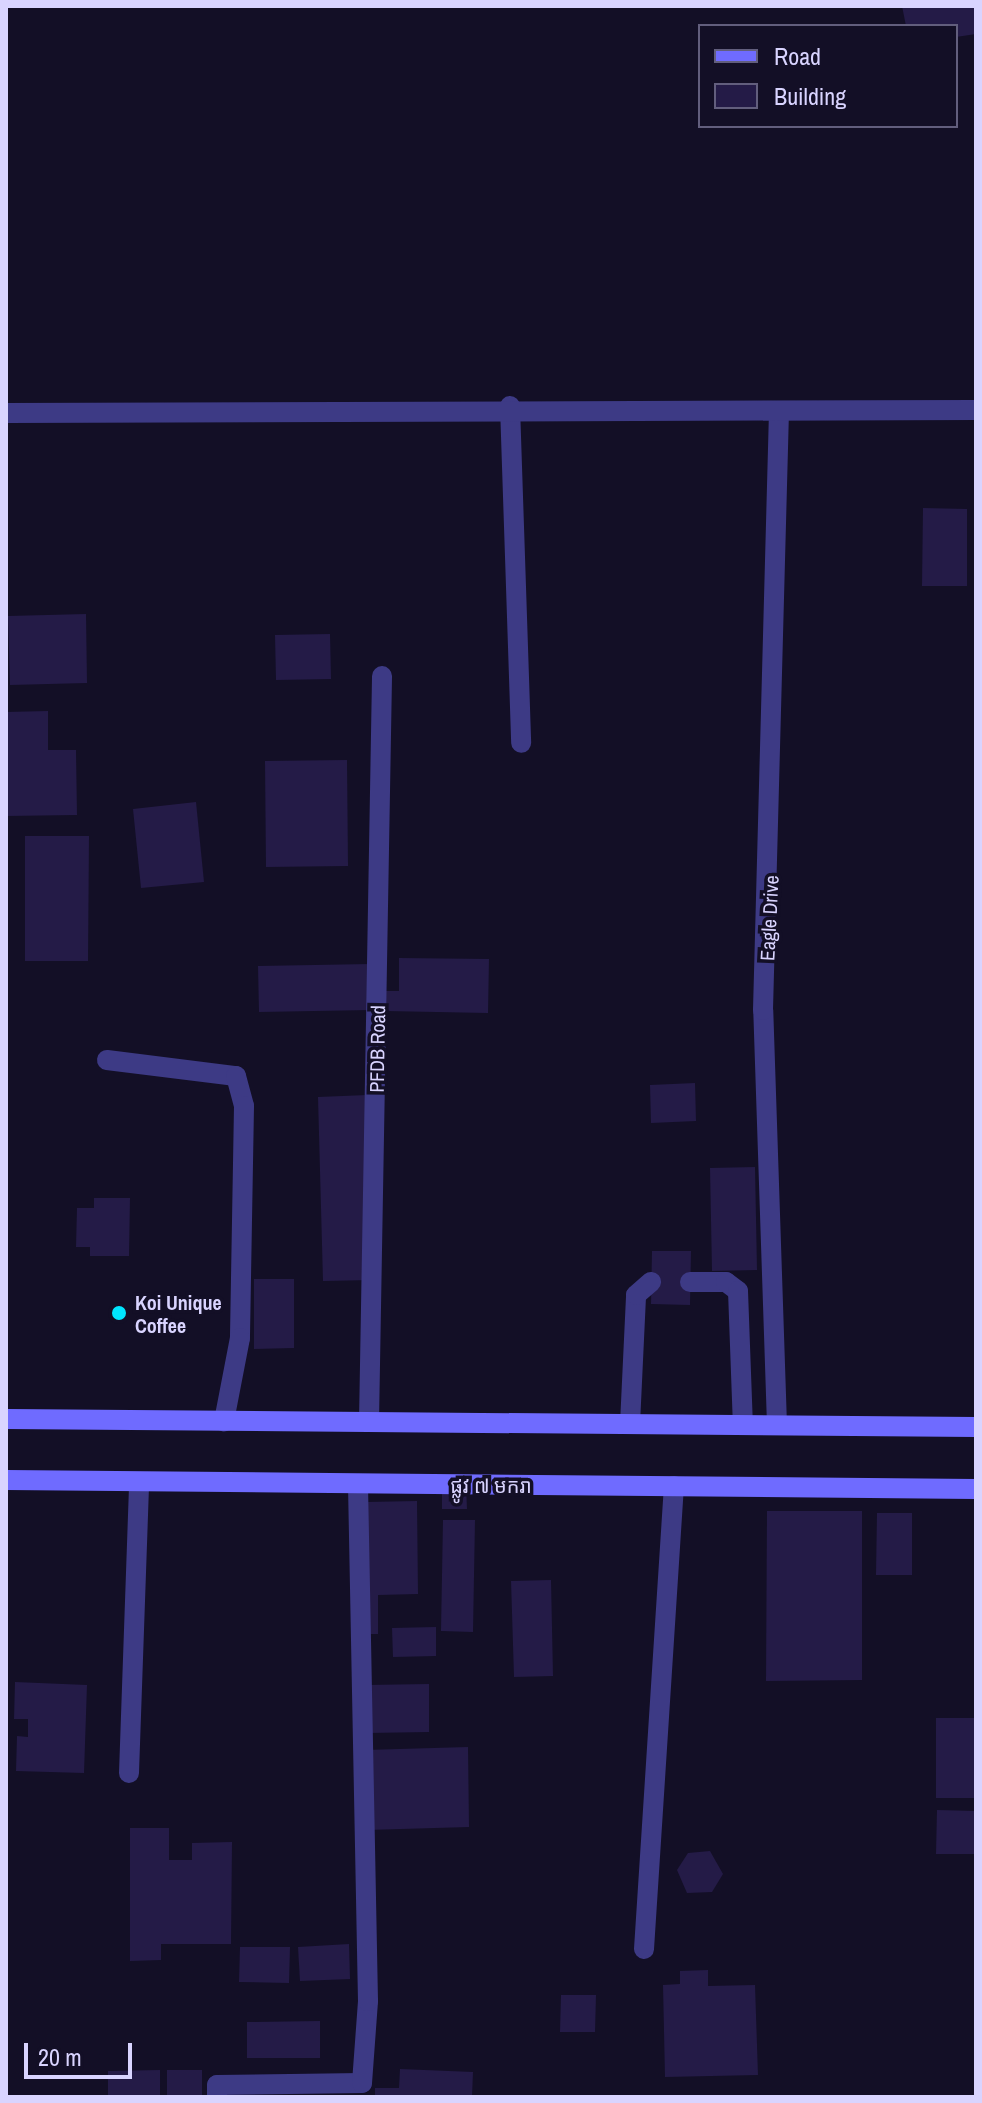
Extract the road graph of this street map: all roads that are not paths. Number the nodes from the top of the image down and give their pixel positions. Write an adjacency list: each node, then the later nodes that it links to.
1 (510, 406): 3 (street); 4 (street); 6 (street)
2 (976, 410): 3 (street)
3 (779, 411): 15 (street, Eagle Drive)
4 (6, 413)
5 (382, 676): 12 (street, PFDB Road)
6 (521, 743)
7 (107, 1060): 11 (street)
8 (651, 1282): 13 (street)
9 (690, 1282): 14 (street)
10 (6, 1419): 11 (main road)
11 (224, 1421): 12 (main road)
12 (369, 1422): 13 (main road)
13 (630, 1424): 14 (main road)
14 (743, 1425): 15 (main road)
15 (777, 1425): 16 (main road)
16 (976, 1427)
17 (6, 1480): 18 (main road, ផ្លូវ ៧ មករា)
18 (139, 1482): 19 (main road, ផ្លូវ ៧ មករា); 22 (street)
19 (358, 1484): 20 (main road, ផ្លូវ ៧ មករា); 24 (street)
20 (674, 1486): 21 (main road, ផ្លូវ ៧ មករា); 23 (street)
21 (976, 1489)
22 (129, 1773)
23 (644, 1949)
24 (217, 2097)

